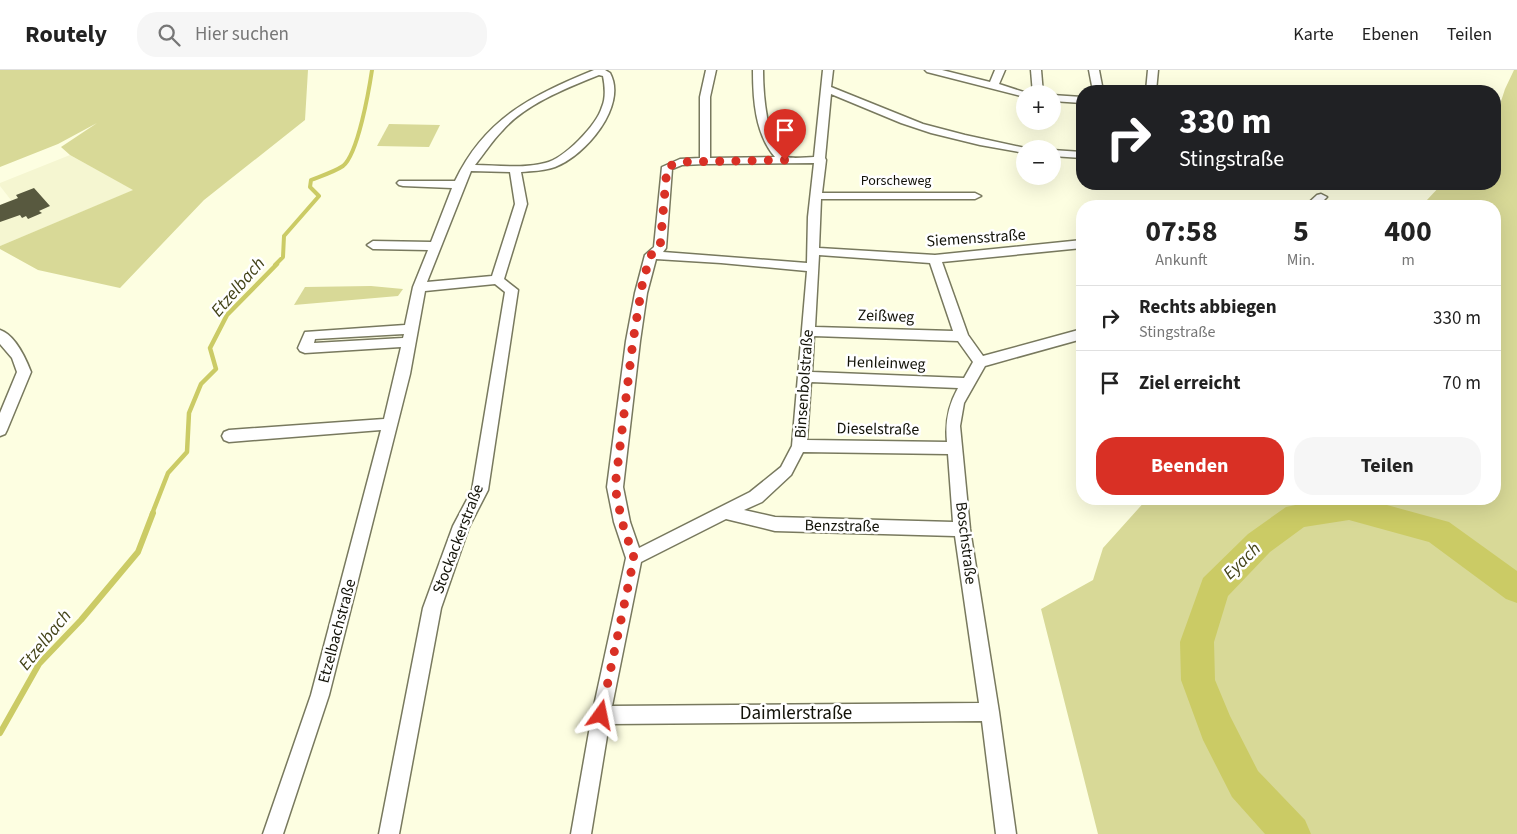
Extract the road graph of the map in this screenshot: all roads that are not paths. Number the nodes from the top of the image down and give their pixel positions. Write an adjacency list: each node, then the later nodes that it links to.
1 (711, 70): 24 (street)
2 (758, 70): 22 (street)
3 (828, 70): 15 (street, Binsenbolstraße)
4 (930, 70): 10 (street)
5 (1000, 70): 14 (street)
6 (1036, 70): 11 (street)
7 (1094, 70): 12 (street)
8 (1153, 70): 13 (street)
9 (601, 71): 25 (street, Etzelbachstraße); 26 (street, Etzelbachstraße)
10 (951, 73): 14 (street)
11 (1037, 85)
12 (1097, 85)
13 (1152, 85)
14 (993, 87): 16 (street)
15 (827, 89): 19 (street); 23 (street, Binsenbolstraße)
16 (1016, 92)
17 (1061, 99): 18 (street)
18 (1076, 100)
19 (1016, 148)
20 (1061, 153): 21 (street)
21 (1076, 154)
22 (785, 160): 23 (street); 24 (street)
23 (821, 160): 29 (street, Binsenbolstraße)
24 (705, 161): 37 (street)
25 (467, 168): 26 (street); 28 (street, Etzelbachstraße)
26 (515, 169): 40 (street)
27 (403, 183): 28 (street)
28 (459, 185): 35 (street, Etzelbachstraße)
29 (817, 196): 30 (street, Porscheweg); 36 (street, Binsenbolstraße)
30 (975, 196)
31 (1321, 197): 32 (street)
32 (1318, 200)
33 (373, 245): 35 (street)
34 (1076, 245): 38 (street, Siemensstraße)
35 (436, 246): 41 (street, Etzelbachstraße)
36 (812, 251): 38 (street, Siemensstraße); 39 (street, Binsenbolstraße)
37 (651, 255): 39 (street); 58 (street)
38 (935, 259): 45 (street)
39 (813, 268): 42 (street, Binsenbolstraße)
40 (497, 280): 41 (street); 62 (street, Stockackerstraße)
41 (419, 287): 44 (street, Etzelbachstraße)
42 (808, 331): 45 (street, Zeißweg); 48 (street, Binsenbolstraße)
43 (0, 335): 50 (street)
44 (410, 335): 44 (street); 51 (street, Etzelbachstraße)
45 (962, 336): 47 (street)
46 (1076, 336): 47 (street)
47 (980, 362): 49 (street, Boschstraße)
48 (804, 377): 49 (street, Henleinweg); 54 (street, Binsenbolstraße)
49 (967, 383): 55 (street, Boschstraße)
50 (3, 413): 52 (street)
51 (390, 424): 53 (street); 61 (street, Etzelbachstraße)
52 (0, 430)
53 (229, 436)
54 (799, 446): 55 (street, Dieselstraße); 56 (street, Binsenbolstraße)
55 (955, 448): 57 (street, Boschstraße)
56 (723, 512): 57 (street, Benzstraße); 58 (street, Binsenbolstraße)
57 (962, 529): 59 (street, Boschstraße)
58 (634, 558): 60 (street)
59 (990, 712): 60 (street, Daimlerstraße); 64 (street, Boschstraße)
60 (601, 715): 63 (street)
61 (273, 834)
62 (389, 834)
63 (581, 834)
64 (1006, 834)

